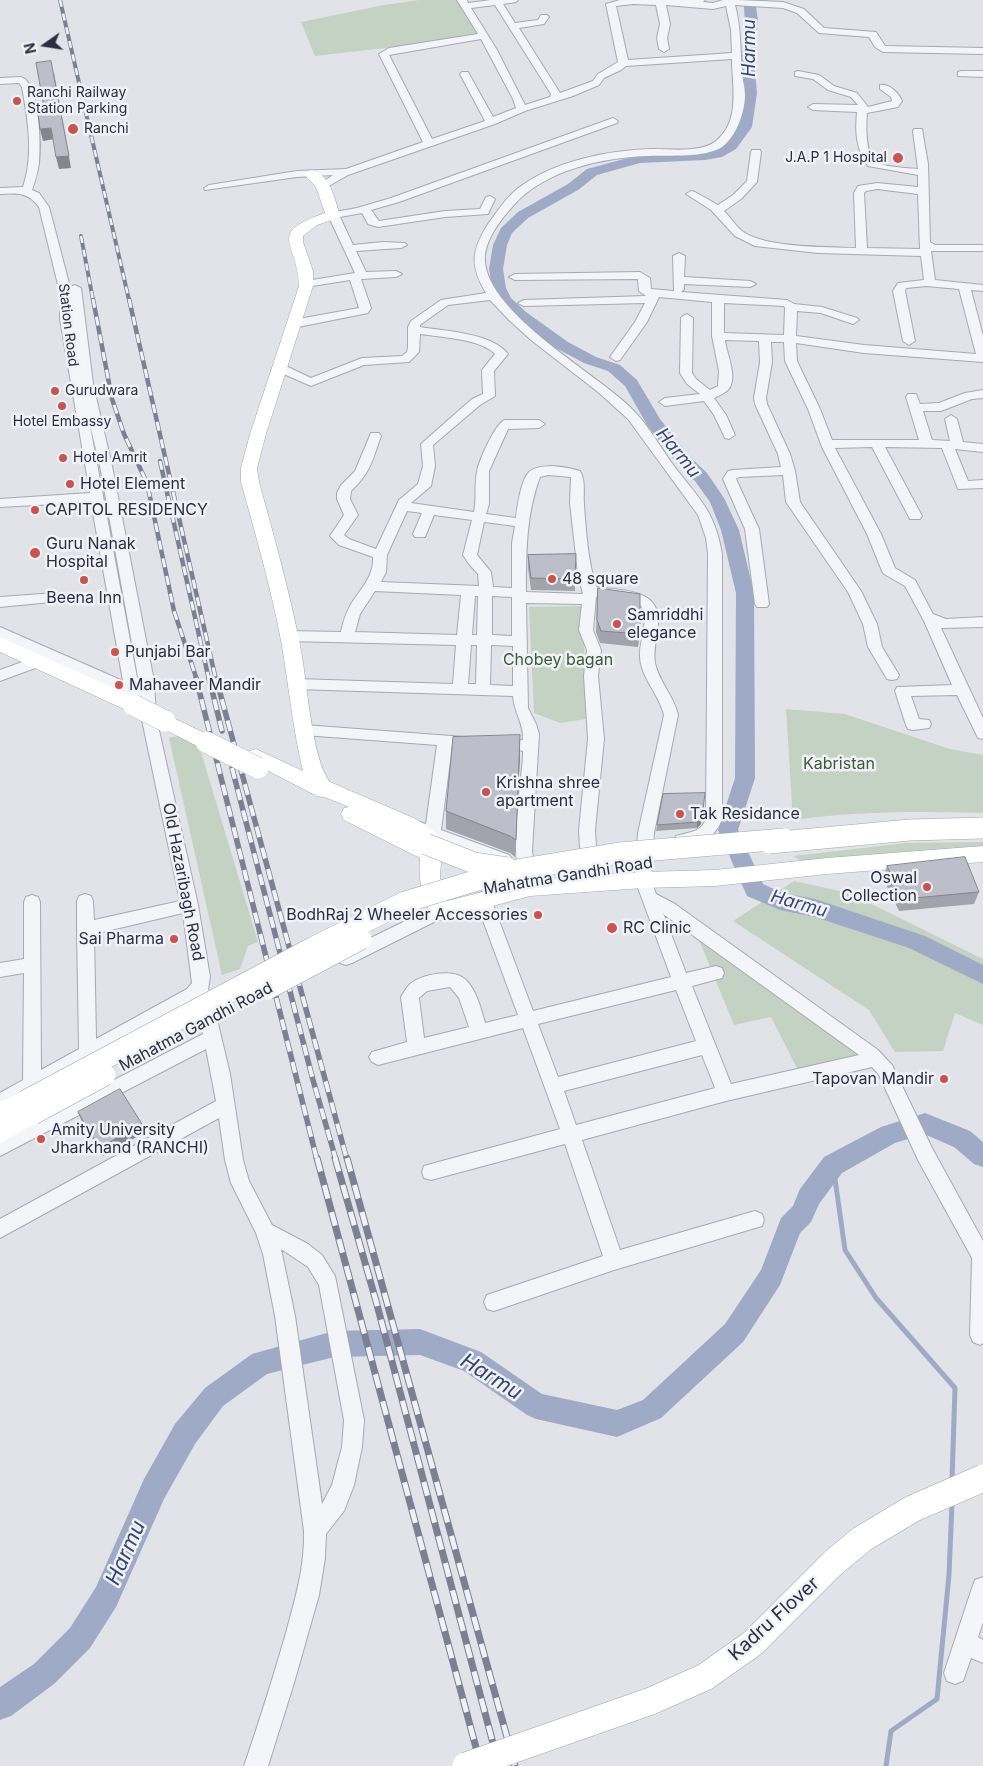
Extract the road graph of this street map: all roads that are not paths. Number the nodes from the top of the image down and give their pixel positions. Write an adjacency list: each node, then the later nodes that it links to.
1 (513, 0): 2 (street)
2 (497, 1): 7 (street); 9 (street)
3 (660, 1): 4 (street); 5 (street); 11 (street)
4 (613, 2): 14 (street)
5 (698, 2): 6 (street)
6 (731, 2): 12 (street); 13 (street)
7 (464, 3): 10 (street)
8 (544, 17): 9 (street)
9 (513, 26): 21 (street)
10 (484, 36): 23 (street); 28 (street)
11 (664, 49)
12 (983, 51)
13 (737, 56): 14 (street); 50 (street)
14 (623, 62): 21 (street)
15 (465, 74): 26 (street)
16 (798, 74): 24 (street)
17 (961, 74): 18 (street)
18 (983, 74)
19 (0, 80): 34 (street)
20 (883, 87): 24 (street)
21 (556, 97): 23 (street)
22 (813, 107): 24 (street)
23 (521, 108): 26 (street)
24 (862, 110): 31 (street)
25 (613, 121): 41 (street)
26 (490, 122): 28 (street)
27 (918, 131): 31 (street)
28 (429, 143): 30 (street)
29 (756, 152): 42 (street)
30 (355, 169): 32 (street); 35 (street)
31 (923, 173): 38 (street)
32 (310, 174): 35 (main road); 36 (street)
33 (0, 184): 34 (street)
34 (29, 185): 37 (street); 92 (street, Station Road); 127 (street)
35 (323, 185): 43 (main road)
36 (209, 188)
37 (0, 191)
38 (924, 191): 47 (street); 48 (street)
39 (691, 194): 42 (street)
40 (490, 199): 41 (street)
41 (365, 209): 43 (street)
42 (718, 210): 48 (street)
43 (332, 215): 46 (street); 55 (main road)
44 (400, 246): 46 (street)
45 (983, 248): 47 (street)
46 (349, 249): 52 (street)
47 (926, 249): 48 (street); 57 (street)
48 (862, 252)
49 (679, 256): 54 (street)
50 (479, 258): 61 (street)
51 (396, 274): 52 (street)
52 (358, 276): 55 (street); 68 (street)
53 (515, 277): 62 (street)
54 (678, 280): 56 (street); 60 (street)
55 (306, 284): 68 (main road)
56 (750, 284)
57 (930, 284): 58 (street); 73 (street)
58 (964, 286): 59 (street); 75 (street)
59 (983, 288)
60 (678, 294): 62 (street); 63 (street)
61 (494, 296): 69 (street); 139 (street)
62 (652, 297): 64 (street); 74 (street)
63 (718, 300): 65 (street); 70 (street)
64 (524, 302)
65 (790, 306): 67 (street); 72 (street)
66 (687, 318): 78 (street)
67 (853, 320)
68 (294, 324): 76 (main road)
69 (414, 330): 76 (street); 94 (street)
70 (718, 336): 71 (street); 78 (street)
71 (765, 338): 72 (street); 90 (street)
72 (790, 339): 75 (street); 87 (street)
73 (909, 341)
74 (616, 357)
75 (983, 358)
76 (278, 370): 113 (main road)
77 (983, 394): 80 (street)
78 (708, 396): 79 (street); 83 (street)
79 (665, 402)
80 (915, 403): 86 (street)
81 (952, 419): 88 (street)
82 (539, 424): 96 (street)
83 (729, 435)
84 (374, 436): 100 (street)
85 (877, 444): 86 (street); 87 (street); 97 (street)
86 (927, 444): 88 (street)
87 (828, 446): 109 (street)
88 (952, 446): 89 (street); 91 (street)
89 (983, 448)
90 (789, 471): 108 (street); 120 (street)
91 (983, 484)
92 (98, 497): 93 (street); 127 (street, Station Road)
93 (0, 503)
94 (403, 506): 95 (street); 100 (street)
95 (430, 509): 96 (street); 99 (street)
96 (479, 516): 98 (street); 103 (street)
97 (914, 516)
98 (521, 523): 104 (street); 105 (street)
99 (420, 534)
100 (380, 555): 101 (street)
101 (372, 586): 102 (street); 114 (street)
102 (468, 591): 103 (street); 115 (street)
103 (486, 592): 104 (street); 116 (street)
104 (520, 595): 105 (street); 117 (street)
105 (590, 595): 139 (street); 141 (street)
106 (56, 598): 107 (street)
107 (0, 602)
108 (762, 604)
109 (930, 619): 110 (street); 125 (street)
110 (983, 622)
111 (0, 632): 127 (street)
112 (0, 636): 127 (main road)
113 (288, 636): 114 (street); 122 (main road)
114 (346, 637): 115 (street)
115 (462, 640): 116 (street); 123 (street)
116 (483, 640): 117 (street); 124 (street)
117 (521, 641): 126 (street)
118 (5, 647): 119 (street); 127 (main road)
119 (33, 663): 121 (street); 128 (street)
120 (892, 675)
121 (0, 676)
122 (296, 684): 123 (street); 130 (main road)
123 (460, 689): 124 (street)
124 (483, 690): 126 (street)
125 (962, 690): 129 (street); 131 (street)
126 (520, 691): 133 (street)
127 (136, 698): 128 (main road, bridge)
128 (159, 717): 137 (main road, bridge); 147 (street, Old Hazaribagh Road)
129 (924, 724)
130 (304, 730): 132 (street); 134 (main road)
131 (983, 734)
132 (444, 740): 133 (street); 137 (street)
133 (530, 746): 142 (street)
134 (409, 825): 137 (street); 148 (main road)
135 (983, 827): 137 (main road, bridge); 138 (main road, Mahatma Gandhi Road)
136 (983, 834): 137 (main road, bridge); 138 (main road, Mahatma Gandhi Road)
137 (429, 843): 142 (street)
138 (782, 844): 166 (main road, Mahatma Gandhi Road, bridge)
139 (645, 846): 143 (street)
140 (983, 854): 143 (main road)
141 (590, 883): 142 (main road); 143 (main road)
142 (530, 888): 144 (main road)
143 (645, 888): 154 (street); 163 (street)
144 (483, 899): 148 (main road); 156 (street)
145 (85, 901): 149 (street)
146 (32, 902): 151 (street)
147 (190, 905): 149 (street); 155 (street, Old Hazaribagh Road)
148 (440, 911): 150 (street)
149 (86, 929): 161 (street)
150 (346, 958)
151 (33, 964): 152 (street); 166 (street)
152 (0, 970)
153 (716, 973): 154 (street)
154 (681, 981): 156 (street); 159 (street)
155 (200, 985): 158 (street, Old Hazaribagh Road); 161 (street)
156 (529, 1020): 157 (street); 164 (street)
157 (479, 1032): 160 (street); 160 (street)
158 (212, 1038): 168 (street, Old Hazaribagh Road); 172 (street)
159 (707, 1046): 164 (street); 165 (street)
160 (416, 1048): 162 (street)
161 (88, 1054): 166 (street)
162 (378, 1057)
163 (876, 1059): 165 (street); 177 (street)
164 (553, 1086): 171 (street)
165 (726, 1093): 171 (street)
166 (30, 1100): 167 (street); 169 (main road, Mahatma Gandhi Road); 170 (main road, Mahatma Gandhi Road)
167 (0, 1102)
168 (225, 1105): 175 (street); 176 (street, Old Hazaribagh Road)
169 (0, 1114)
170 (0, 1132)
171 (571, 1135): 173 (street); 178 (street)
172 (0, 1148)
173 (431, 1172)
174 (755, 1220): 178 (street)
175 (0, 1229)
176 (266, 1231): 180 (street, Old Hazaribagh Road); 184 (street)
177 (982, 1260): 181 (street)
178 (614, 1261): 179 (street)
179 (494, 1302)
180 (285, 1316): 182 (street)
181 (980, 1335)
182 (301, 1435): 184 (street)
183 (983, 1478): 189 (main road, Kadru Flover, bridge)
184 (315, 1531): 188 (street)
185 (983, 1588): 186 (street)
186 (974, 1647): 187 (street)
187 (955, 1673)
188 (256, 1766)
189 (466, 1766)

